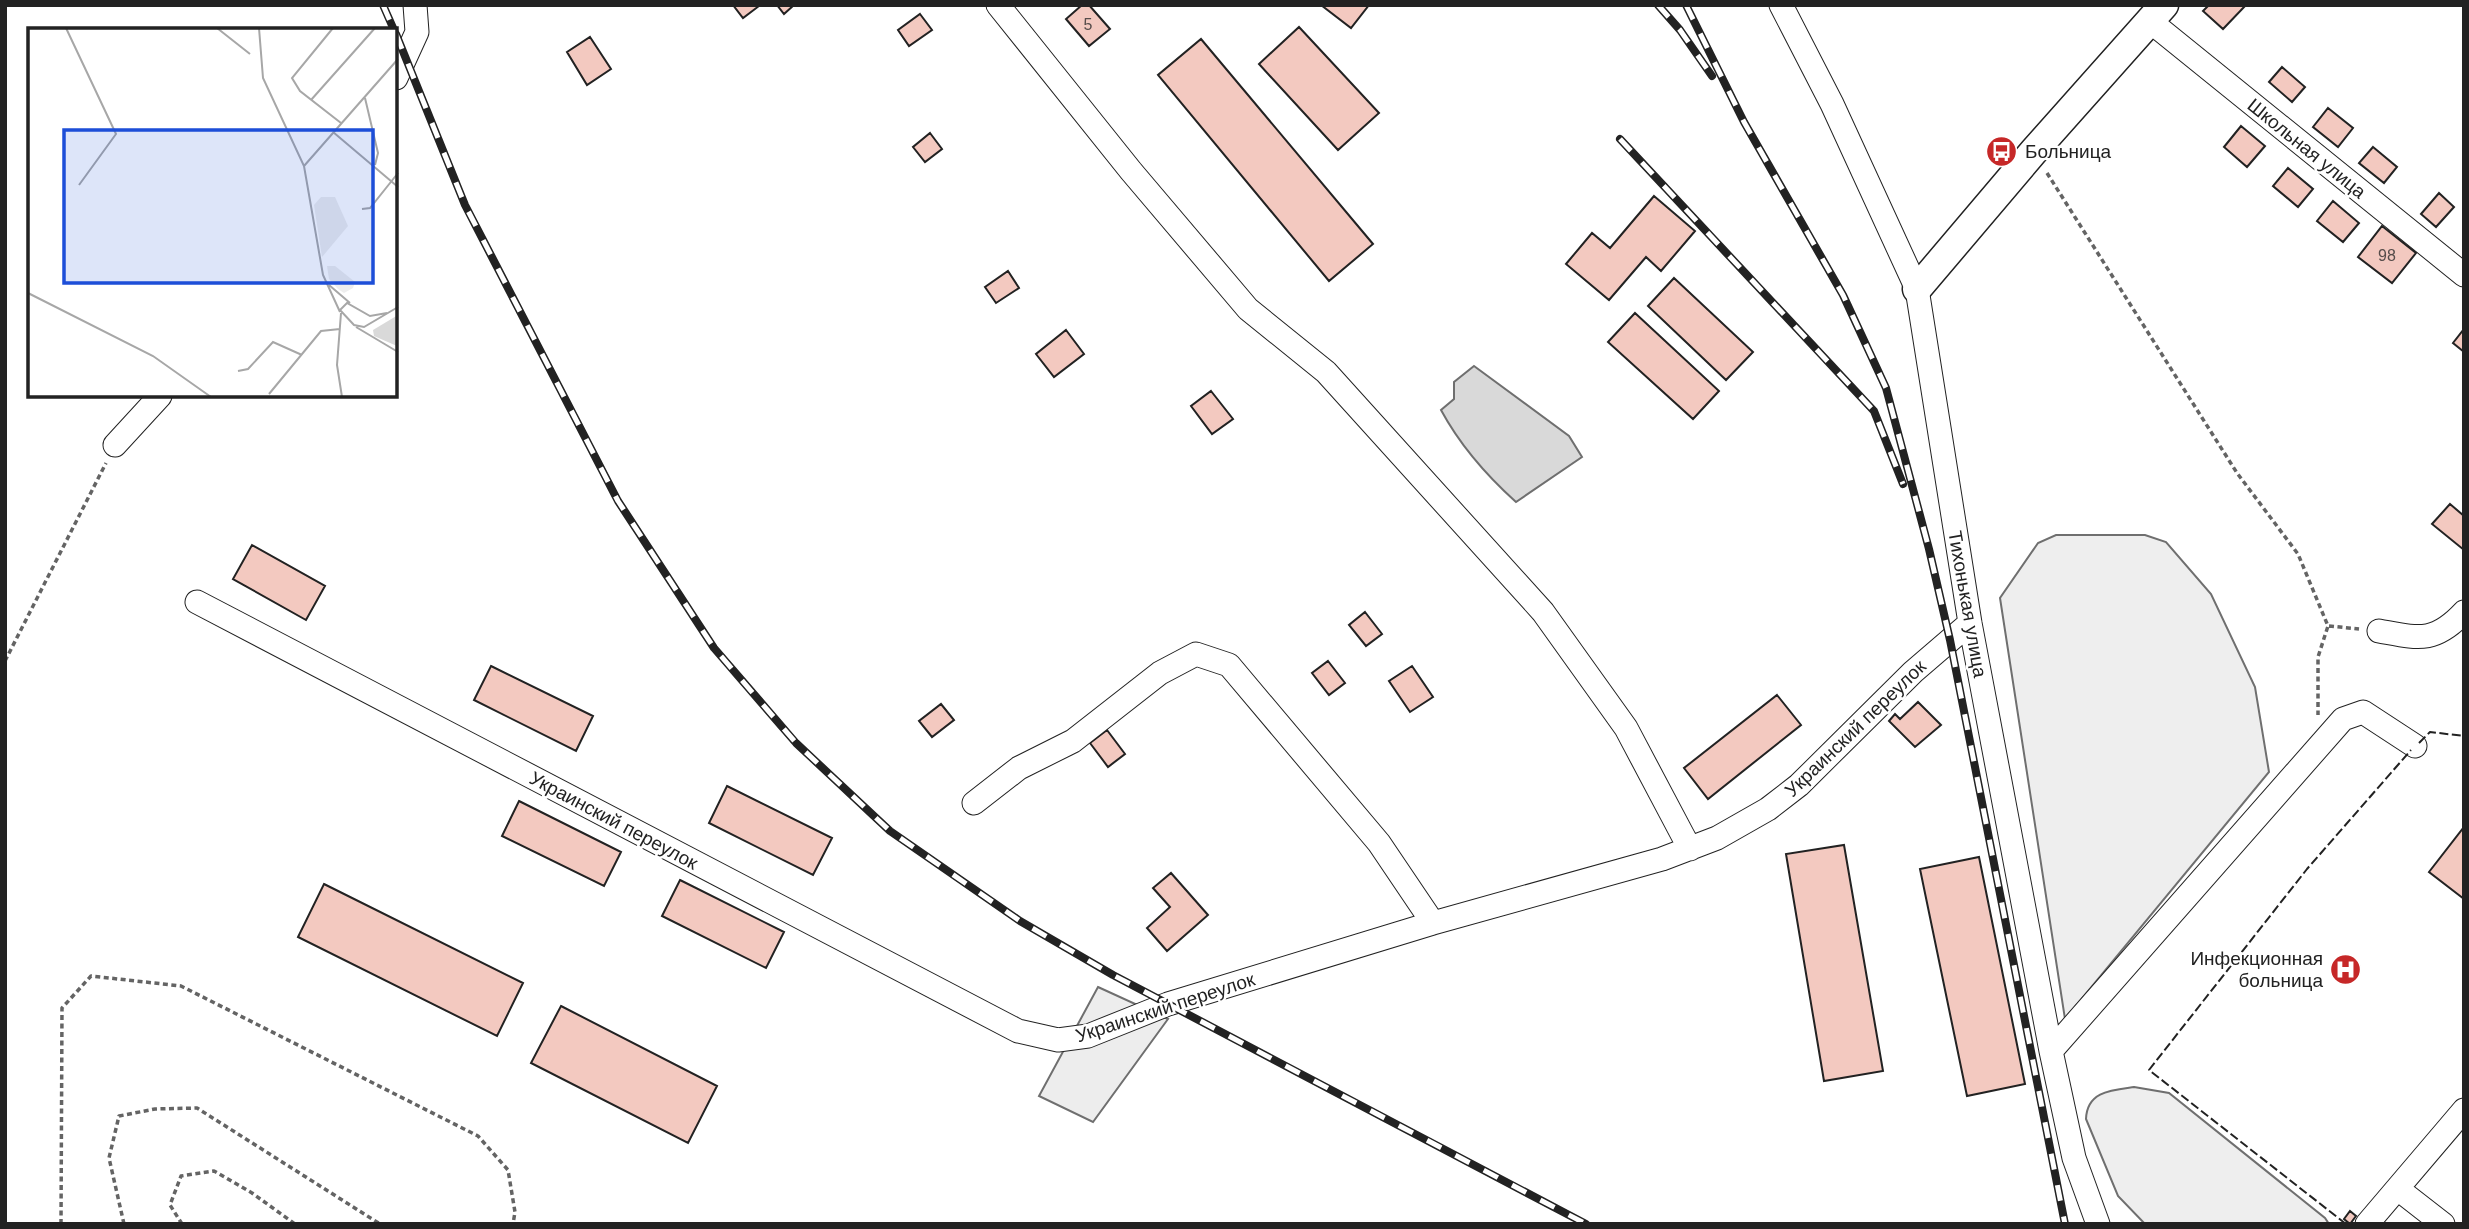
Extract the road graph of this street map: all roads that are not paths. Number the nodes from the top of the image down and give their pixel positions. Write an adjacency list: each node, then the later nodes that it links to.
1 (415, 5): 5 (street)
2 (998, 5): 16 (street)
3 (1781, 5): 7 (street, Тихонькая улица)
4 (2157, 14): 6 (street, Школьная улица); 7 (main road, Школьная улица)
5 (397, 76)
6 (2464, 275)
7 (1917, 289): 12 (street, Тихонькая улица)
8 (159, 397): 9 (street)
9 (116, 445)
10 (197, 602): 17 (street, Украинский переулок)
11 (2464, 612): 13 (street)
12 (1970, 623): 16 (street, Украинский переулок); 18 (street, Тихонькая улица)
13 (2379, 631)
14 (2415, 746): 18 (street)
15 (974, 803): 17 (street)
16 (1690, 849): 17 (street, Украинский переулок)
17 (1433, 923)
18 (2051, 1051): 21 (street, Тихонькая улица)
19 (2464, 1110): 20 (street)
20 (2398, 1189): 22 (street); 23 (street)
21 (2098, 1223)
22 (2367, 1224)
23 (2443, 1224)

